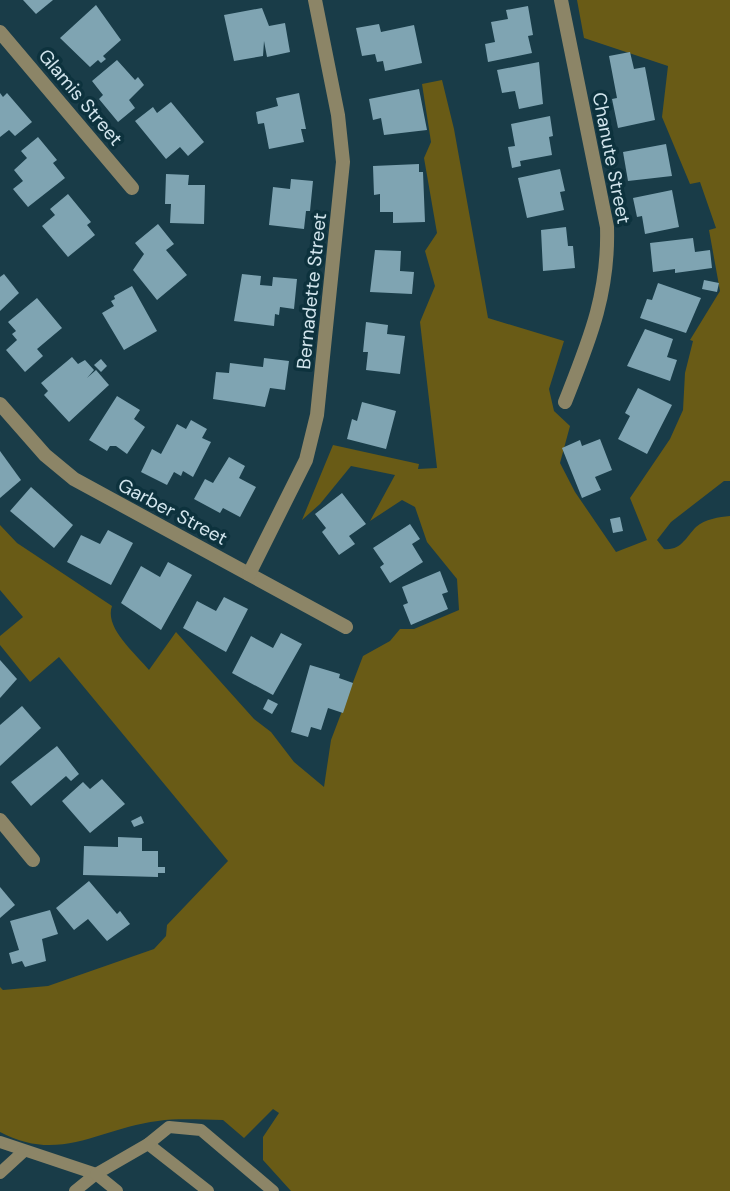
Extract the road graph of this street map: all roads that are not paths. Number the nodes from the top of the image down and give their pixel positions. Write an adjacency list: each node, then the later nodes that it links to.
1 (315, 0): 7 (street, Bernadette Street)
2 (561, 0): 5 (street, Chanute Street)
3 (0, 32): 4 (street, Glamis Street)
4 (132, 188)
5 (565, 402)
6 (0, 404): 7 (street, Garber Street)
7 (249, 574): 8 (street, Garber Street)
8 (346, 627)
9 (0, 820): 10 (street)
10 (33, 860)
11 (0, 1142): 13 (lane)
12 (148, 1144): 15 (lane); 18 (lane); 19 (lane)
13 (24, 1151): 14 (lane); 15 (lane)
14 (0, 1173)
15 (96, 1174): 16 (lane); 17 (lane)
16 (75, 1191)
17 (117, 1191)
18 (208, 1191)
19 (273, 1191)

